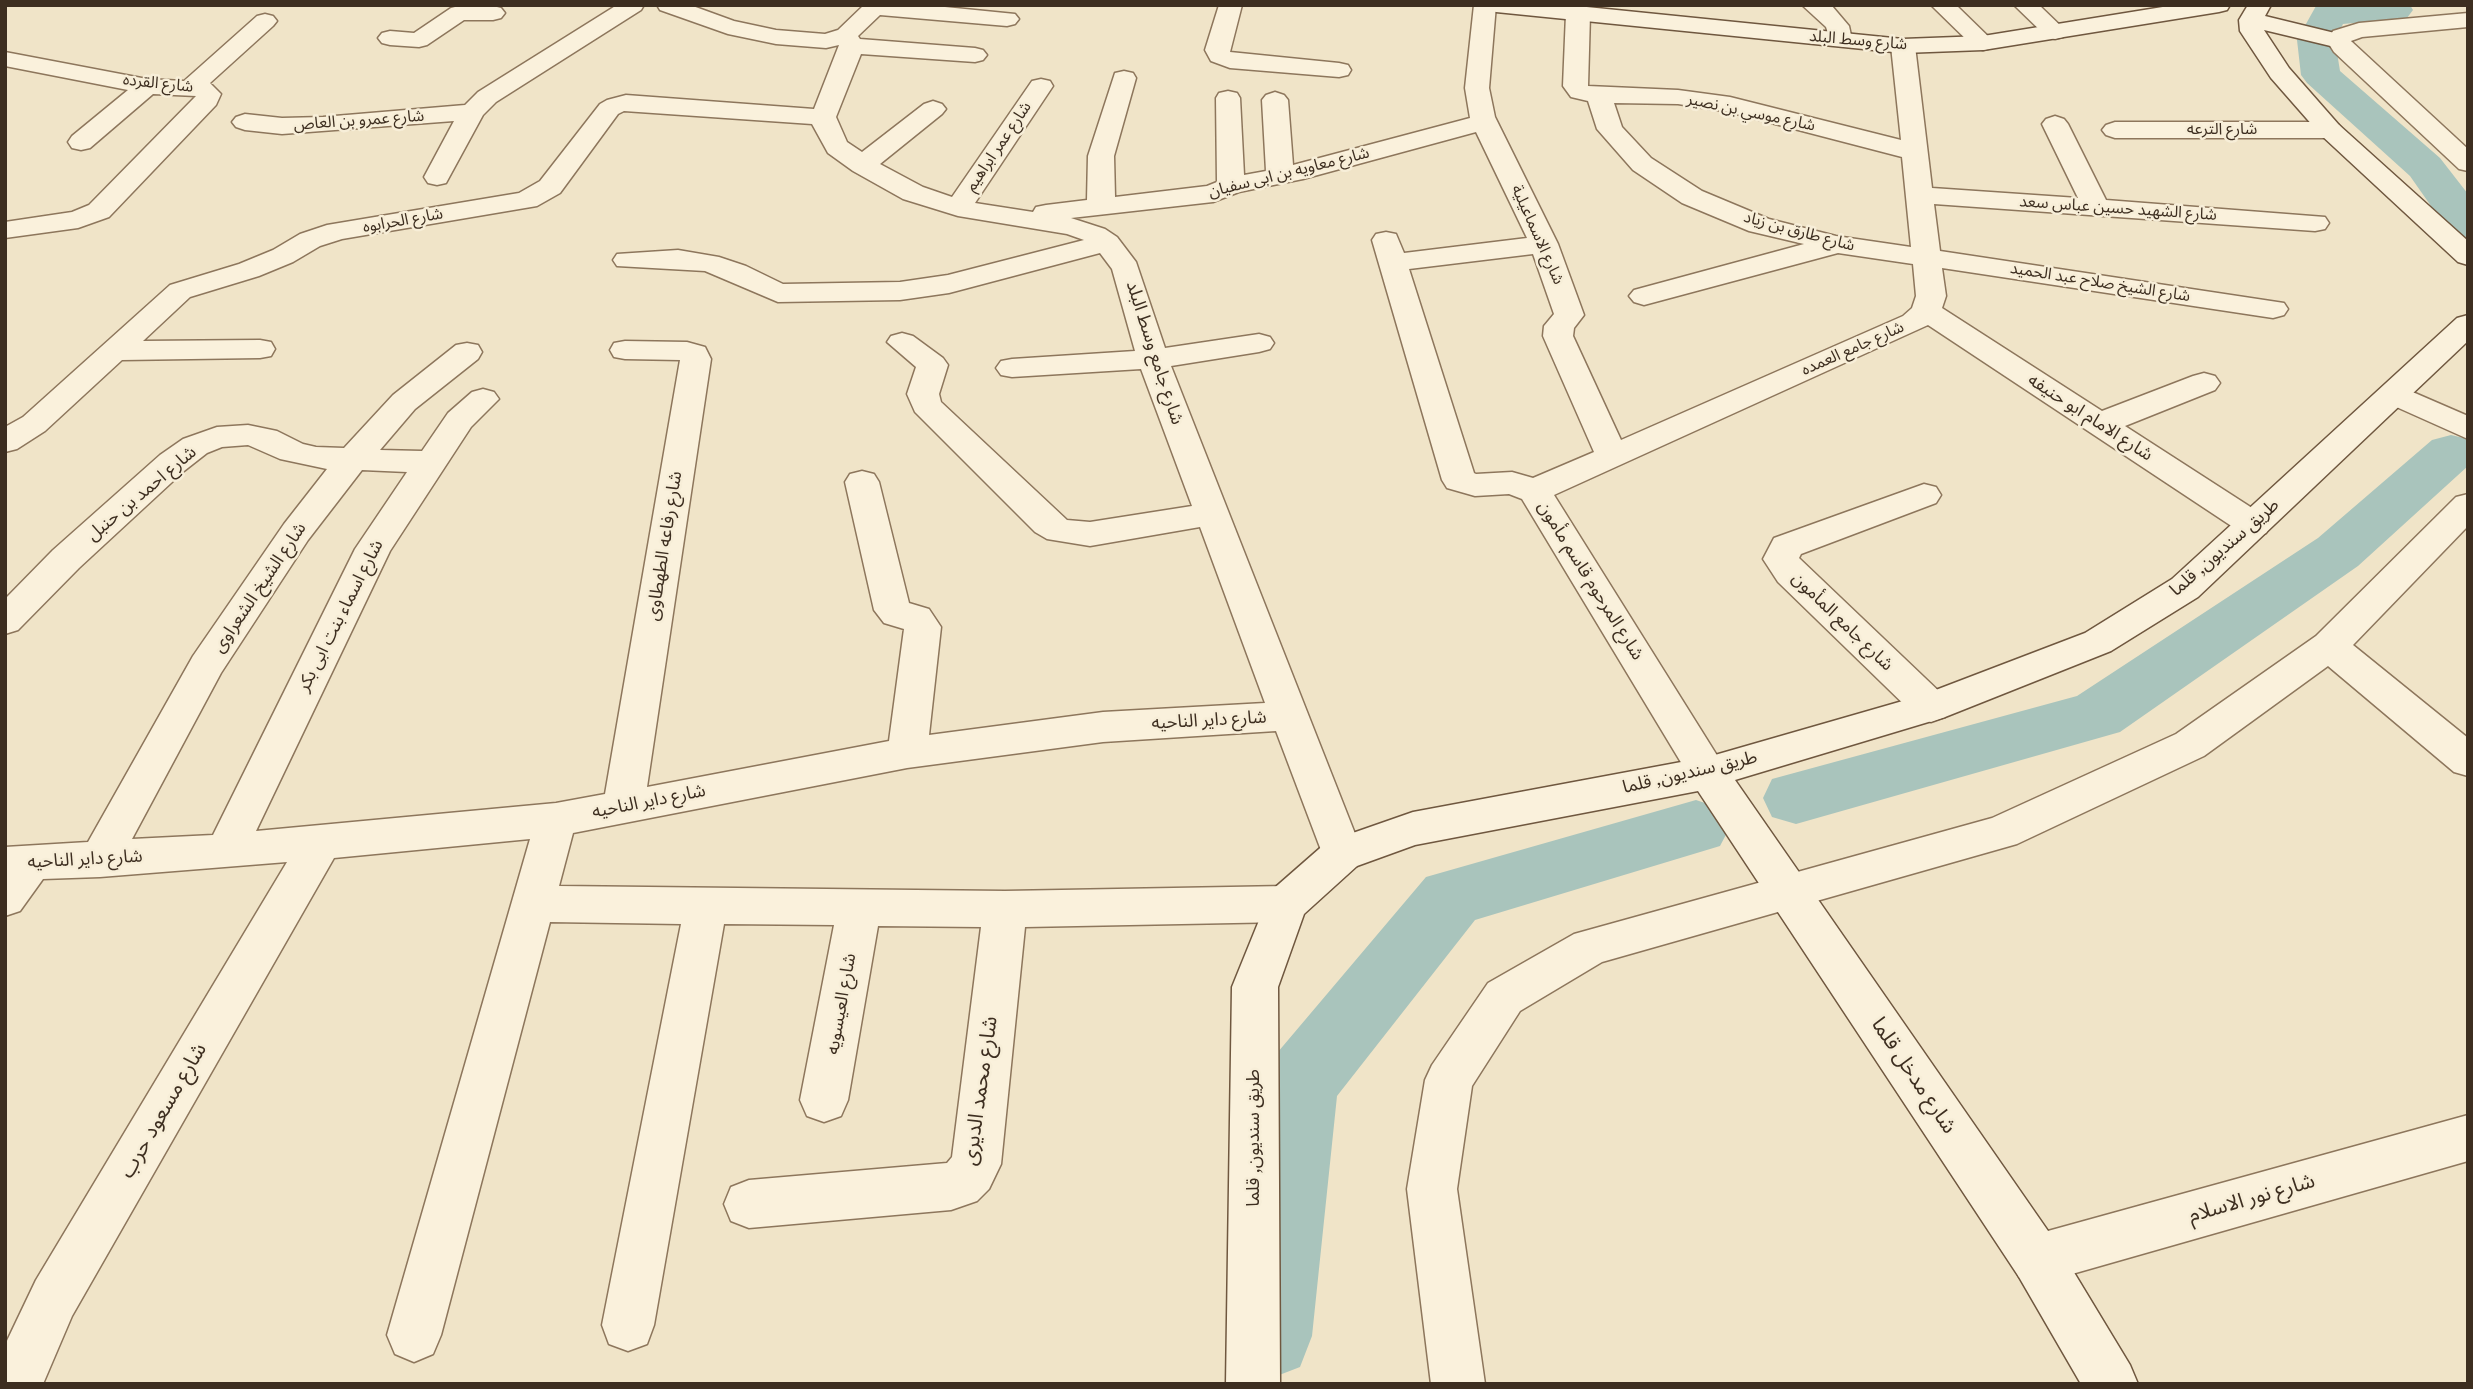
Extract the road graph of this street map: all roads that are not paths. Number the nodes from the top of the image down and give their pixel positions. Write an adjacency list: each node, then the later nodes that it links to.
1 (633, 5): 36 (street)
2 (1231, 5): 27 (street)
3 (1813, 5): 19 (street)
4 (1941, 5): 23 (street)
5 (2025, 5): 16 (street)
6 (2219, 5): 16 (street, شارع وسط البلد)
7 (2445, 5): 15 (street)
8 (877, 6): 14 (street); 20 (street)
9 (1499, 6): 13 (street, شارع وسط البلد); 39 (street, شارع الاسماعيلية)
10 (683, 8): 20 (street)
11 (498, 9): 18 (street); 22 (street)
12 (2252, 9): 21 (street); 42 (street)
13 (1578, 14): 19 (street, شارع وسط البلد); 32 (street)
14 (1007, 19)
15 (2468, 20): 21 (street)
16 (2054, 32): 23 (street, شارع وسط البلد)
17 (222, 33): 31 (street)
18 (390, 38)
19 (1840, 40): 24 (street, شارع وسط البلد)
20 (849, 41): 25 (street); 37 (street)
21 (2339, 41): 45 (street)
22 (454, 43)
23 (1983, 43): 24 (street, شارع وسط البلد)
24 (1903, 46): 44 (street)
25 (975, 55)
26 (5, 59): 29 (street, شارع القرده)
27 (1339, 70)
28 (1124, 78): 51 (street)
29 (147, 86): 31 (street, شارع القرده); 43 (street)
30 (1041, 86): 53 (street, شارع عمر ابراهيم)
31 (191, 87): 56 (street, شارع القرده)
32 (1599, 95): 44 (street, شارع موسي بن نصير); 59 (street, شارع طارق بن زياد)
33 (1228, 98): 49 (street)
34 (1275, 100): 47 (street)
35 (933, 109): 46 (street)
36 (472, 112): 38 (street, شارع عمرو بن العاص); 48 (street)
37 (823, 117): 46 (street, شارع جامع وسط البلد); 73 (street, شارع الحرابوه)
38 (245, 122)
39 (1484, 122): 47 (street, شارع معاويه بن ابى سفيان); 58 (street, شارع الاسماعيلية)
40 (2055, 124): 52 (street)
41 (2115, 130): 42 (street, شارع الترعه)
42 (2330, 130): 60 (street)
43 (81, 142)
44 (1915, 152): 50 (street)
45 (2468, 163)
46 (862, 164): 53 (street, شارع جامع وسط البلد)
47 (1280, 176): 49 (street, شارع معاويه بن ابى سفيان)
48 (437, 177)
49 (1231, 186): 51 (street, شارع معاويه بن ابى سفيان)
50 (1920, 195): 52 (street, شارع الشهيد حسين عباس سعد); 61 (street)
51 (1101, 207): 54 (street, شارع معاويه بن ابى سفيان)
52 (2096, 207): 55 (street, شارع الشهيد حسين عباس سعد)
53 (958, 208): 54 (street, شارع جامع وسط البلد)
54 (1006, 217): 57 (street, شارع جامع وسط البلد)
55 (2315, 223)
56 (5, 230)
57 (1107, 243): 62 (street); 75 (street, شارع جامع وسط البلد)
58 (1544, 244): 83 (street, شارع الاسماعيلية); 87 (street, شارع المرحوم قاسم مأمون)
59 (1836, 244): 61 (street, شارع طارق بن زياد); 64 (street)
60 (2468, 256)
61 (1926, 257): 63 (street, شارع الشيخ صلاح عبد الحميد); 66 (street)
62 (627, 260)
63 (2122, 287): 65 (street, شارع الشيخ صلاح عبد الحميد); 67 (street)
64 (1644, 296)
65 (2273, 309)
66 (1926, 311): 80 (street, شارع الامام ابو حنيفه); 83 (street, شارع جامع العمده)
67 (2135, 316)
68 (2468, 324): 78 (street, طريق سنديون, قلما)
69 (902, 342): 90 (street)
70 (1259, 343): 75 (street)
71 (260, 349): 73 (street)
72 (625, 350): 99 (street, شارع رفاعه الطهطاوى)
73 (111, 351): 82 (street, شارع الحرابوه)
74 (467, 352): 84 (street, شارع الشيخ الشعراوى)
75 (1153, 359): 76 (street); 90 (street, شارع جامع وسط البلد)
76 (1012, 368)
77 (2204, 383): 80 (street)
78 (2394, 394): 81 (street); 91 (street, طريق سنديون, قلما)
79 (483, 399): 85 (street, شارع اسماء بنت ابى بكر)
80 (2100, 424): 91 (street, شارع الامام ابو حنيفه)
81 (2468, 429)
82 (5, 442)
83 (1612, 456): 87 (street, شارع جامع العمده)
84 (354, 459): 85 (street, شارع احمد بن حنبل); 92 (street, شارع احمد بن حنبل); 104 (street, شارع الشيخ الشعراوى)
85 (431, 462): 102 (street, شارع اسماء بنت ابى بكر)
86 (862, 482): 96 (street)
87 (1534, 491): 98 (street, شارع المرحوم قاسم مأمون)
88 (1924, 495): 94 (street, شارع جامع المأمون)
89 (2468, 506): 93 (street)
90 (1212, 514): 95 (street, شارع جامع وسط البلد)
91 (2254, 525): 94 (street, طريق سنديون, قلما)
92 (5, 621)
93 (2329, 646): 97 (street); 106 (street)
94 (1931, 707): 98 (street, طريق سنديون, قلما)
95 (1289, 716): 96 (street, شارع داير الناحيه); 103 (street, شارع جامع وسط البلد)
96 (907, 753): 99 (street, شارع داير الناحيه)
97 (2468, 761)
98 (1709, 773): 103 (street, طريق سنديون, قلما); 106 (street, شارع مدخل قلما)
99 (623, 807): 100 (street, شارع داير الناحيه)
100 (555, 820): 101 (street, شارع داير الناحيه); 108 (street)
101 (321, 843): 102 (street, شارع داير الناحيه); 119 (street, شارع مسعود حرب)
102 (226, 851): 104 (street, شارع داير الناحيه)
103 (1342, 854): 109 (street, طريق سنديون, قلما)
104 (100, 860): 105 (street, شارع داير الناحيه)
105 (18, 863): 107 (street)
106 (1789, 893): 116 (street, شارع مدخل قلما); 121 (street)
107 (5, 898)
108 (532, 904): 110 (street); 118 (street)
109 (1286, 904): 112 (street); 120 (street, طريق سنديون, قلما)
110 (706, 906): 111 (street); 117 (street)
111 (859, 908): 112 (street); 113 (street, شارع العيسويه)
112 (1005, 909): 115 (street, شارع محمد الديرى)
113 (824, 1101)
114 (2468, 1138): 116 (street, شارع نور الاسلام)
115 (749, 1204)
116 (2036, 1259): 122 (street, شارع مدخل قلما)
117 (628, 1325)
118 (414, 1335)
119 (15, 1384)
120 (1253, 1384)
121 (1458, 1384)
122 (2111, 1384)

